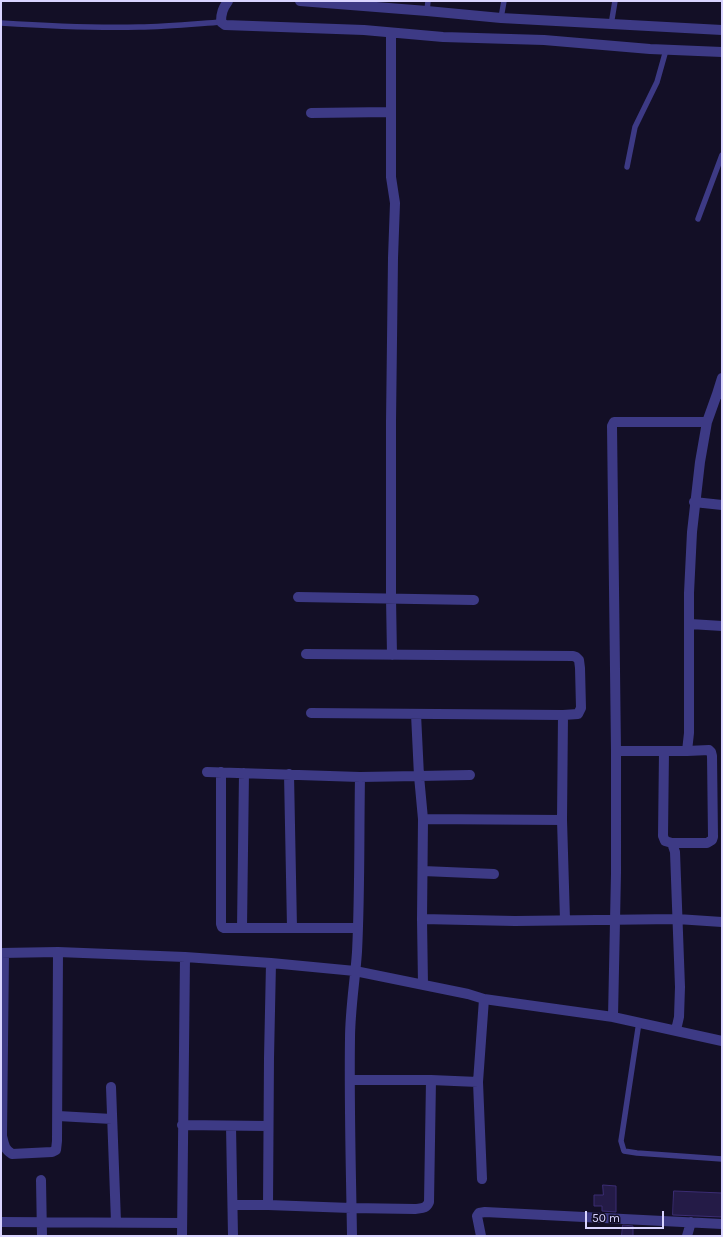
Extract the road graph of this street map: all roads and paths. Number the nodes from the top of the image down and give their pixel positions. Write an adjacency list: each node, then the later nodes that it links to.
1 (228, 1): 8 (street)
2 (300, 1): 5 (street)
3 (504, 1): 7 (lane)
4 (615, 1): 10 (lane)
5 (365, 4): 6 (street)
6 (428, 6): 7 (street)
7 (501, 18): 10 (street)
8 (222, 22): 9 (lane); 12 (street)
9 (1, 23)
10 (611, 25): 11 (street)
11 (722, 30)
12 (391, 33): 13 (street); 15 (street)
13 (666, 50): 14 (street); 18 (lane)
14 (722, 52)
15 (390, 112): 16 (street); 26 (street)
16 (311, 113)
17 (722, 155): 19 (lane)
18 (627, 166)
19 (698, 219)
20 (722, 378): 21 (street)
21 (720, 394): 22 (street)
22 (707, 422): 23 (street); 36 (street)
23 (694, 502): 24 (street); 28 (street)
24 (722, 505)
25 (298, 597): 26 (street)
26 (391, 598): 27 (street); 31 (street)
27 (474, 600)
28 (690, 624): 29 (street); 35 (street)
29 (722, 626)
30 (306, 654): 31 (street)
31 (392, 654): 34 (street)
32 (310, 713): 33 (street)
33 (416, 714): 34 (street); 43 (street)
34 (563, 715): 46 (street)
35 (687, 750): 37 (street); 47 (street)
36 (616, 751): 37 (street); 53 (street)
37 (664, 751): 47 (street)
38 (208, 772): 39 (street)
39 (221, 772): 40 (street); 55 (street)
40 (244, 773): 41 (street); 55 (street)
41 (289, 774): 44 (street); 56 (street)
42 (470, 775): 43 (street)
43 (419, 776): 44 (street); 45 (street)
44 (360, 777): 57 (street)
45 (422, 819): 46 (street); 48 (street)
46 (562, 820): 52 (street)
47 (672, 843): 50 (street)
48 (423, 872): 49 (street); 51 (street)
49 (494, 874)
50 (677, 919): 53 (street); 54 (street); 67 (street)
51 (422, 920): 52 (street); 63 (street)
52 (564, 920): 53 (street)
53 (616, 920): 65 (street)
54 (722, 922)
55 (242, 928): 56 (street)
56 (292, 928): 57 (street)
57 (358, 928): 62 (street)
58 (58, 952): 59 (street); 60 (street); 73 (street)
59 (2, 953): 73 (street)
60 (185, 957): 61 (street); 75 (street)
61 (271, 963): 62 (street); 77 (street)
62 (355, 971): 63 (street); 69 (street)
63 (422, 986): 64 (street)
64 (484, 999): 65 (street); 71 (street)
65 (613, 1017): 66 (street)
66 (640, 1022): 67 (street); 78 (lane)
67 (676, 1030): 68 (street)
68 (722, 1040)
69 (350, 1080): 70 (street); 83 (street)
70 (431, 1080): 71 (street); 83 (street)
71 (478, 1082): 79 (street)
72 (111, 1087): 74 (street)
73 (58, 1116): 74 (street)
74 (112, 1118): 86 (street)
75 (182, 1125): 76 (street); 87 (street)
76 (231, 1126): 77 (street); 81 (street)
77 (268, 1126): 82 (street)
78 (722, 1159)
79 (482, 1179)
80 (41, 1180): 85 (street)
81 (233, 1205): 82 (street); 92 (street)
82 (268, 1205): 83 (street)
83 (351, 1208): 93 (street)
84 (1, 1222): 85 (street)
85 (42, 1222): 86 (street); 90 (street)
86 (116, 1222): 87 (street)
87 (182, 1222): 91 (street)
88 (691, 1222): 89 (street); 94 (street); 95 (street)
89 (722, 1224)
90 (42, 1236)
91 (182, 1236)
92 (233, 1236)
93 (352, 1236)
94 (481, 1236)
95 (687, 1236)

